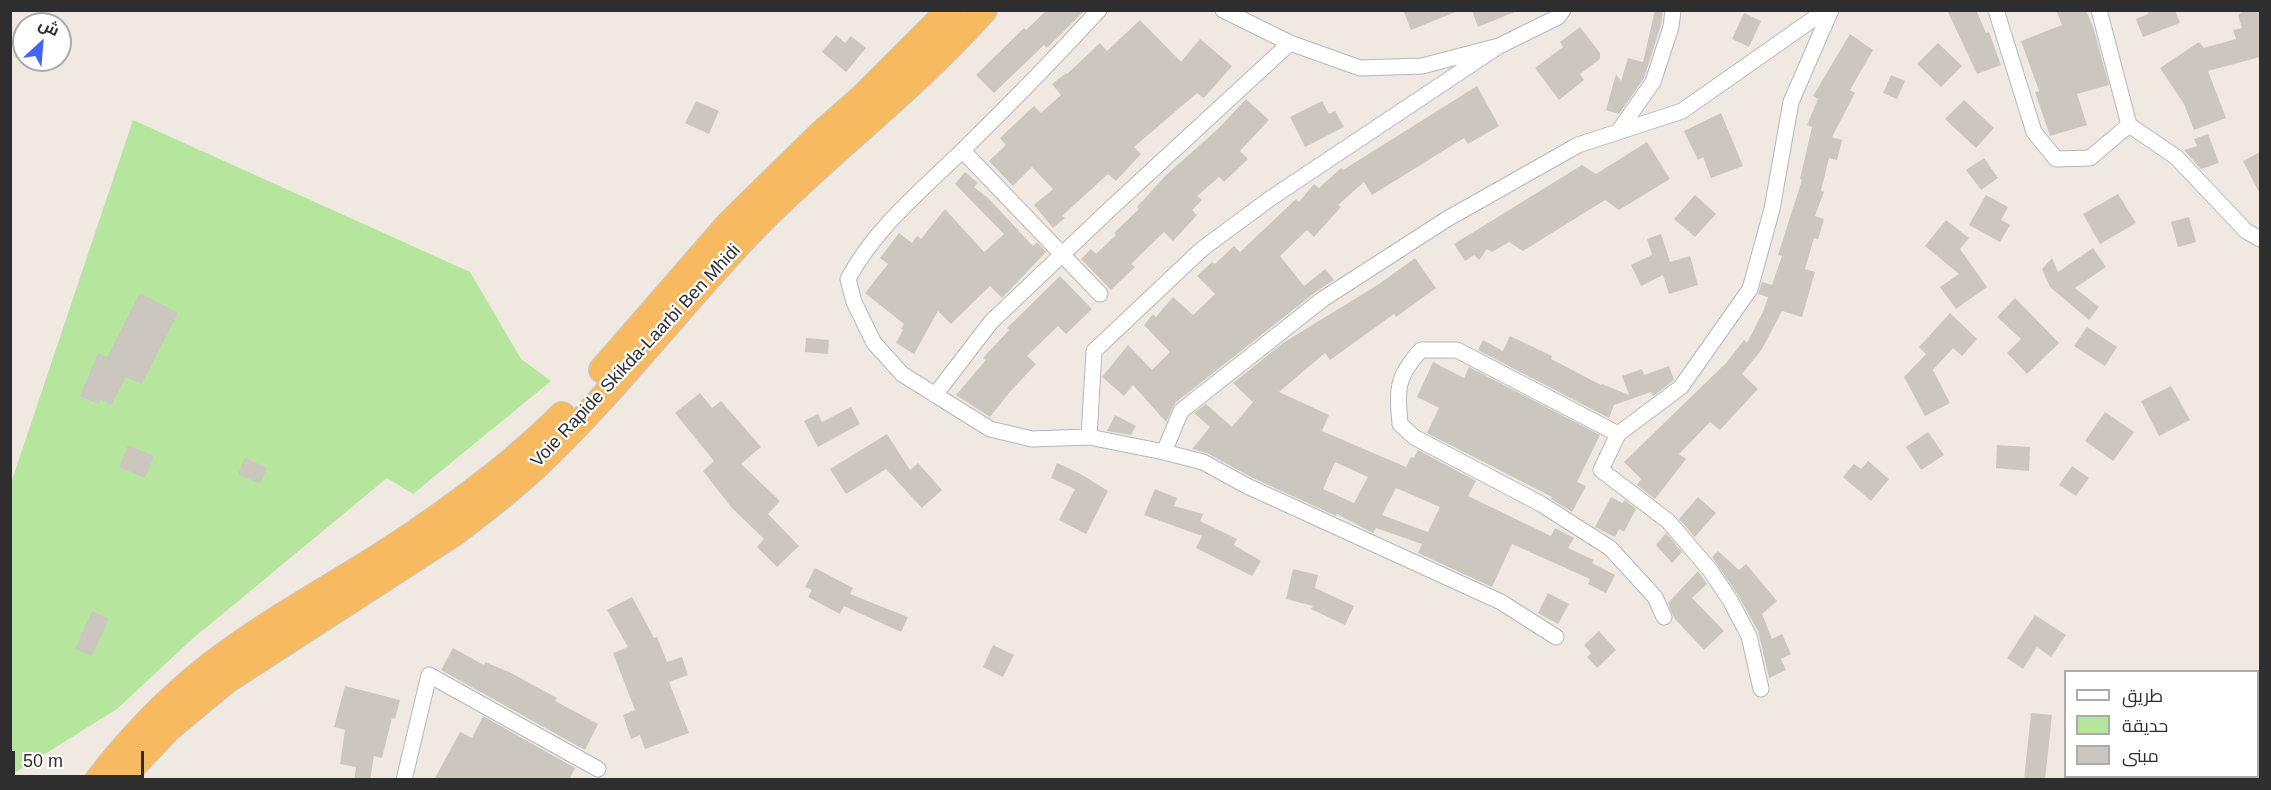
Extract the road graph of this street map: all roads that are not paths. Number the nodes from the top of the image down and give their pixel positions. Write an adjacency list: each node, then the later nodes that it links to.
1 (950, 10): 27 (highway, Voie Rapide Skikda-Laarbi Ben Mhidi)
2 (984, 10): 28 (highway, Voie Rapide Skikda-Laarbi Ben Mhidi)
3 (1099, 10): 15 (street)
4 (1223, 10): 11 (street)
5 (1563, 10): 12 (street)
6 (1673, 10): 14 (street)
7 (1826, 10): 14 (street)
8 (1831, 10): 20 (street)
9 (1996, 10): 13 (street)
10 (2099, 10): 13 (street)
11 (1290, 43): 12 (street); 17 (street)
12 (1499, 46): 21 (street)
13 (2129, 125): 16 (street)
14 (1618, 132): 22 (street)
15 (963, 151): 17 (street); 19 (street)
16 (2260, 239)
17 (1062, 254): 18 (street); 19 (street)
18 (1100, 294)
19 (936, 395): 21 (street)
20 (1618, 434): 23 (street); 25 (street)
21 (1089, 438): 22 (street)
22 (1164, 452): 24 (street)
23 (1664, 616)
24 (1556, 637)
25 (1761, 689)
26 (598, 769): 29 (street)
27 (98, 780)
28 (120, 780)
29 (405, 780)

